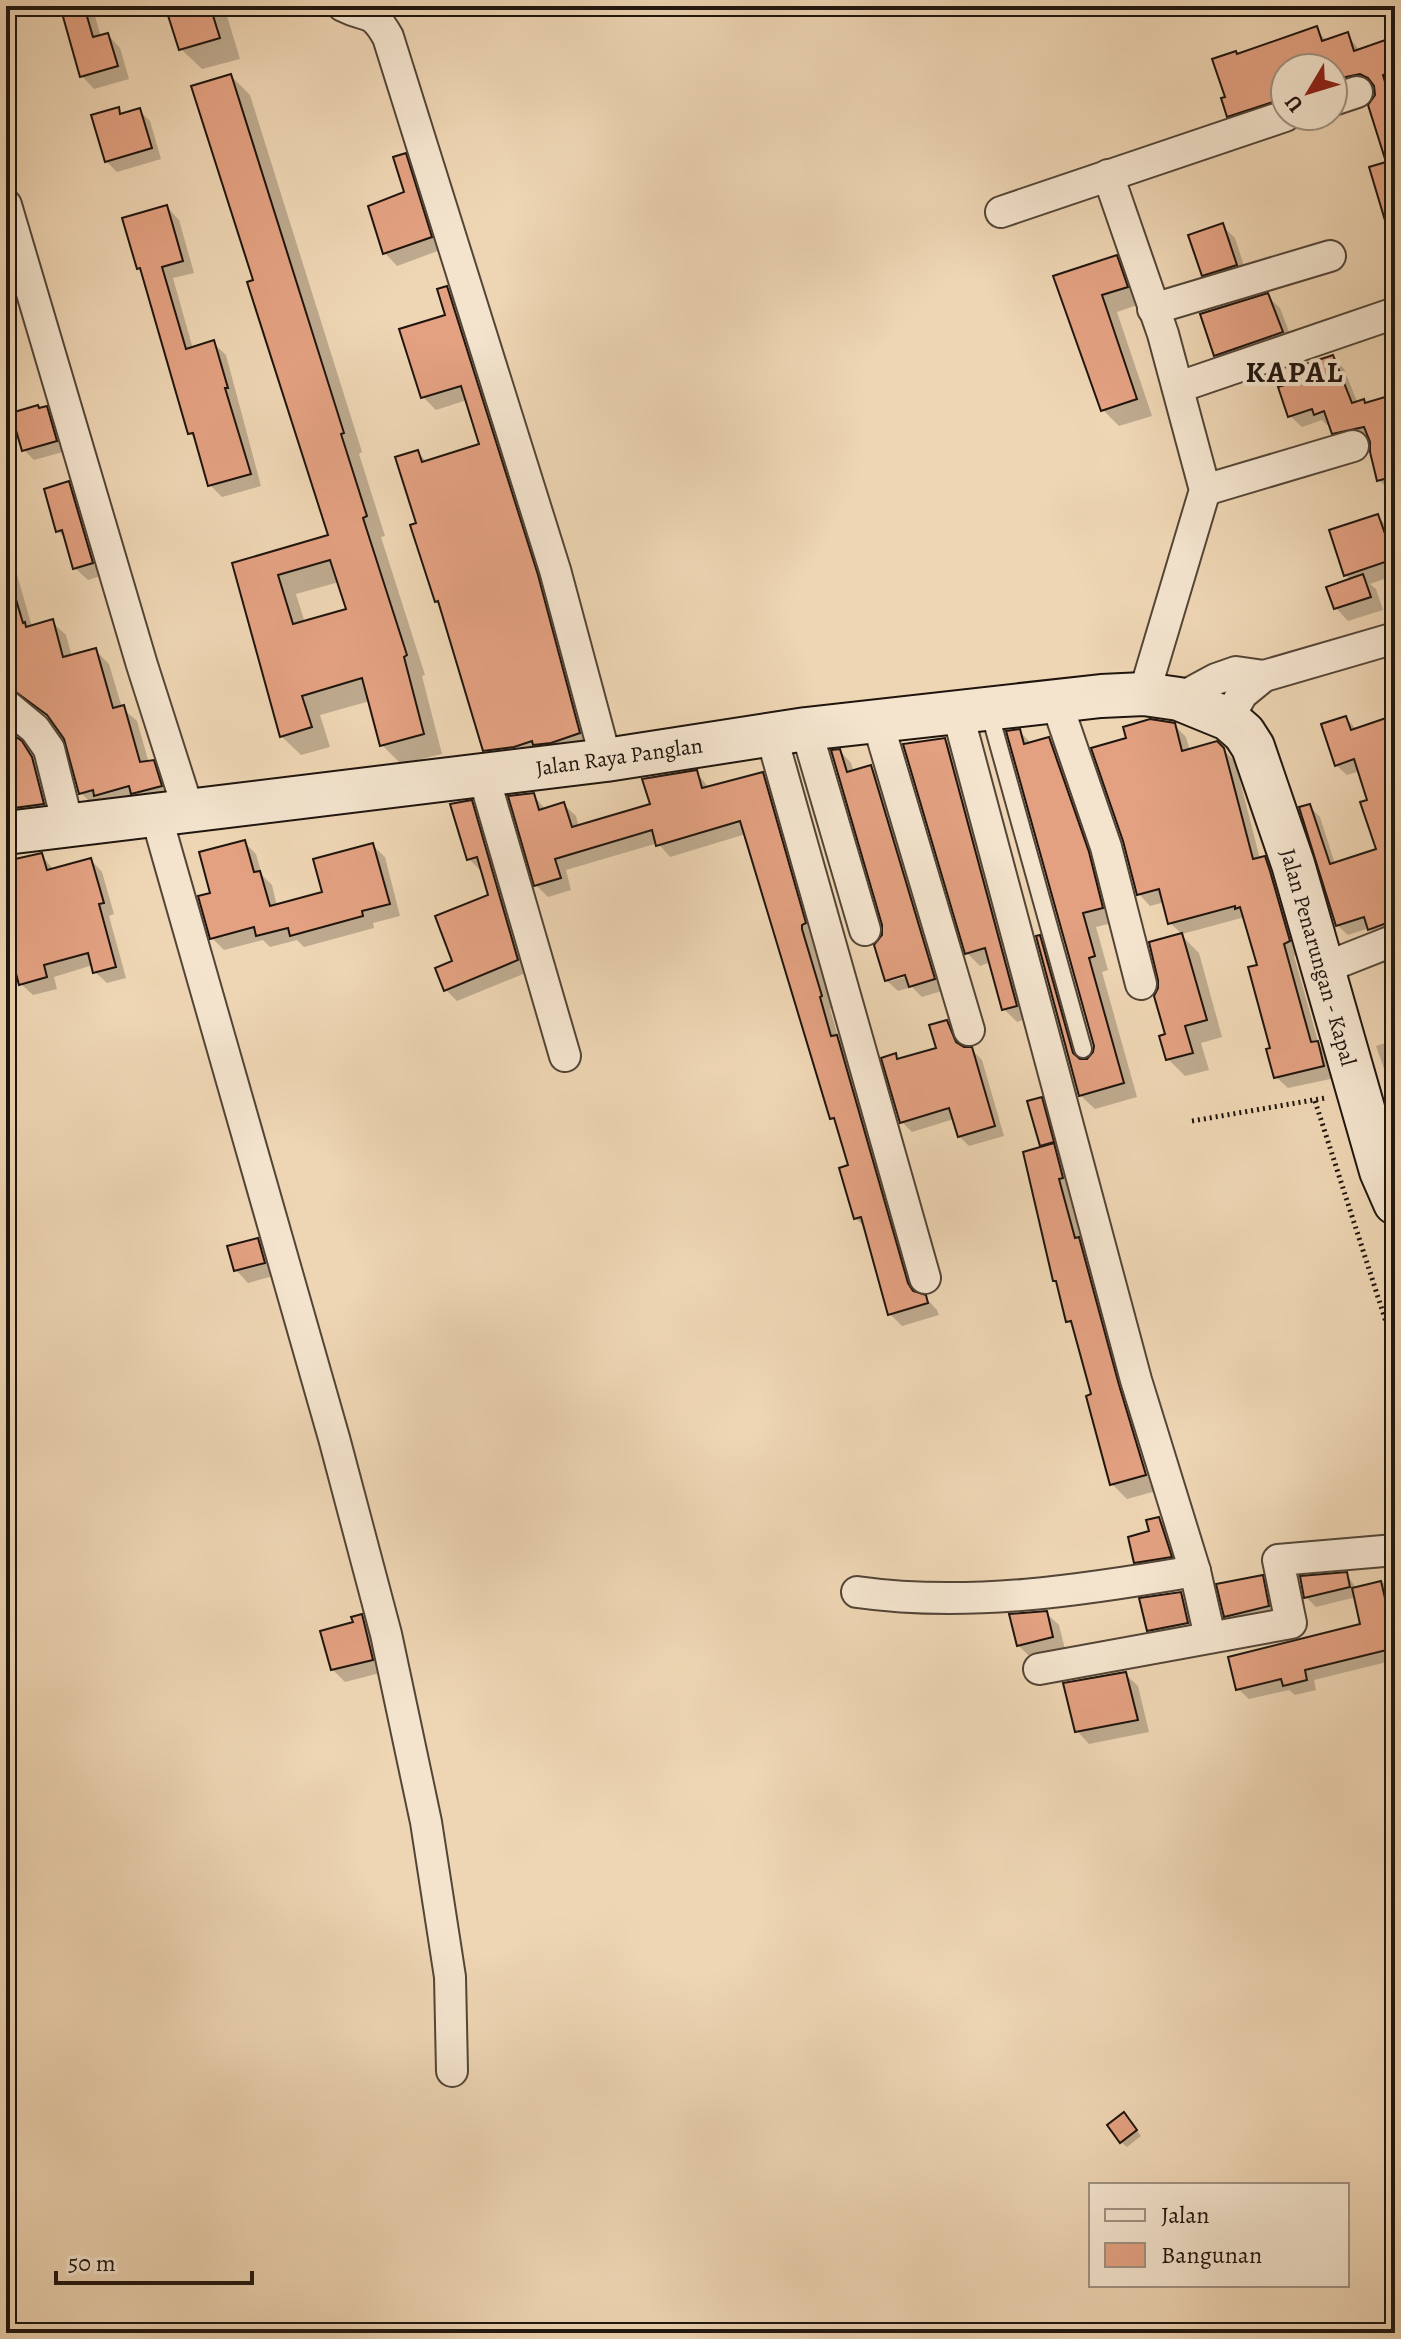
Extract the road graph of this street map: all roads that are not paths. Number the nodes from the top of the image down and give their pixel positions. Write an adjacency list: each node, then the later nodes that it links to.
1 (343, 6): 21 (street)
2 (1269, 121): 3 (street)
3 (1108, 175): 5 (street); 7 (street)
4 (6, 205): 23 (street)
5 (1001, 212)
6 (1330, 256): 7 (street)
7 (1153, 309): 9 (street)
8 (1395, 313): 9 (street)
9 (1179, 387): 11 (street)
10 (1353, 446): 11 (street)
11 (1205, 490): 14 (street)
12 (1395, 638): 13 (street)
13 (1264, 676): 14 (street); 18 (street)
14 (1162, 697): 15 (street, Jalan Raya Panglan); 18 (street, Jalan Raya Panglan)
15 (1056, 701): 17 (street, Jalan Raya Panglan); 29 (street)
16 (6, 705): 24 (street)
17 (972, 710): 19 (street, Jalan Raya Panglan); 31 (lane); 36 (street)
18 (1228, 719): 28 (street, Jalan Penarungan - Kapal)
19 (877, 720): 20 (street, Jalan Raya Panglan); 30 (street)
20 (788, 732): 21 (street, Jalan Raya Panglan); 26 (street); 34 (street)
21 (606, 760): 22 (street, Jalan Raya Panglan)
22 (483, 774): 23 (street, Jalan Raya Panglan); 32 (street)
23 (172, 813): 24 (street, Jalan Raya Panglan); 40 (street)
24 (68, 825): 25 (street, Jalan Raya Panglan)
25 (6, 833)
26 (865, 930)
27 (1395, 940): 28 (street)
28 (1324, 968): 33 (street, Jalan Penarungan - Kapal)
29 (1141, 984)
30 (969, 1030)
31 (1083, 1049)
32 (565, 1056)
33 (1395, 1203)
34 (925, 1278)
35 (1395, 1550): 38 (street)
36 (1195, 1571): 37 (street); 38 (street)
37 (857, 1592)
38 (1210, 1637): 39 (street)
39 (1039, 1669)
40 (452, 2071)

